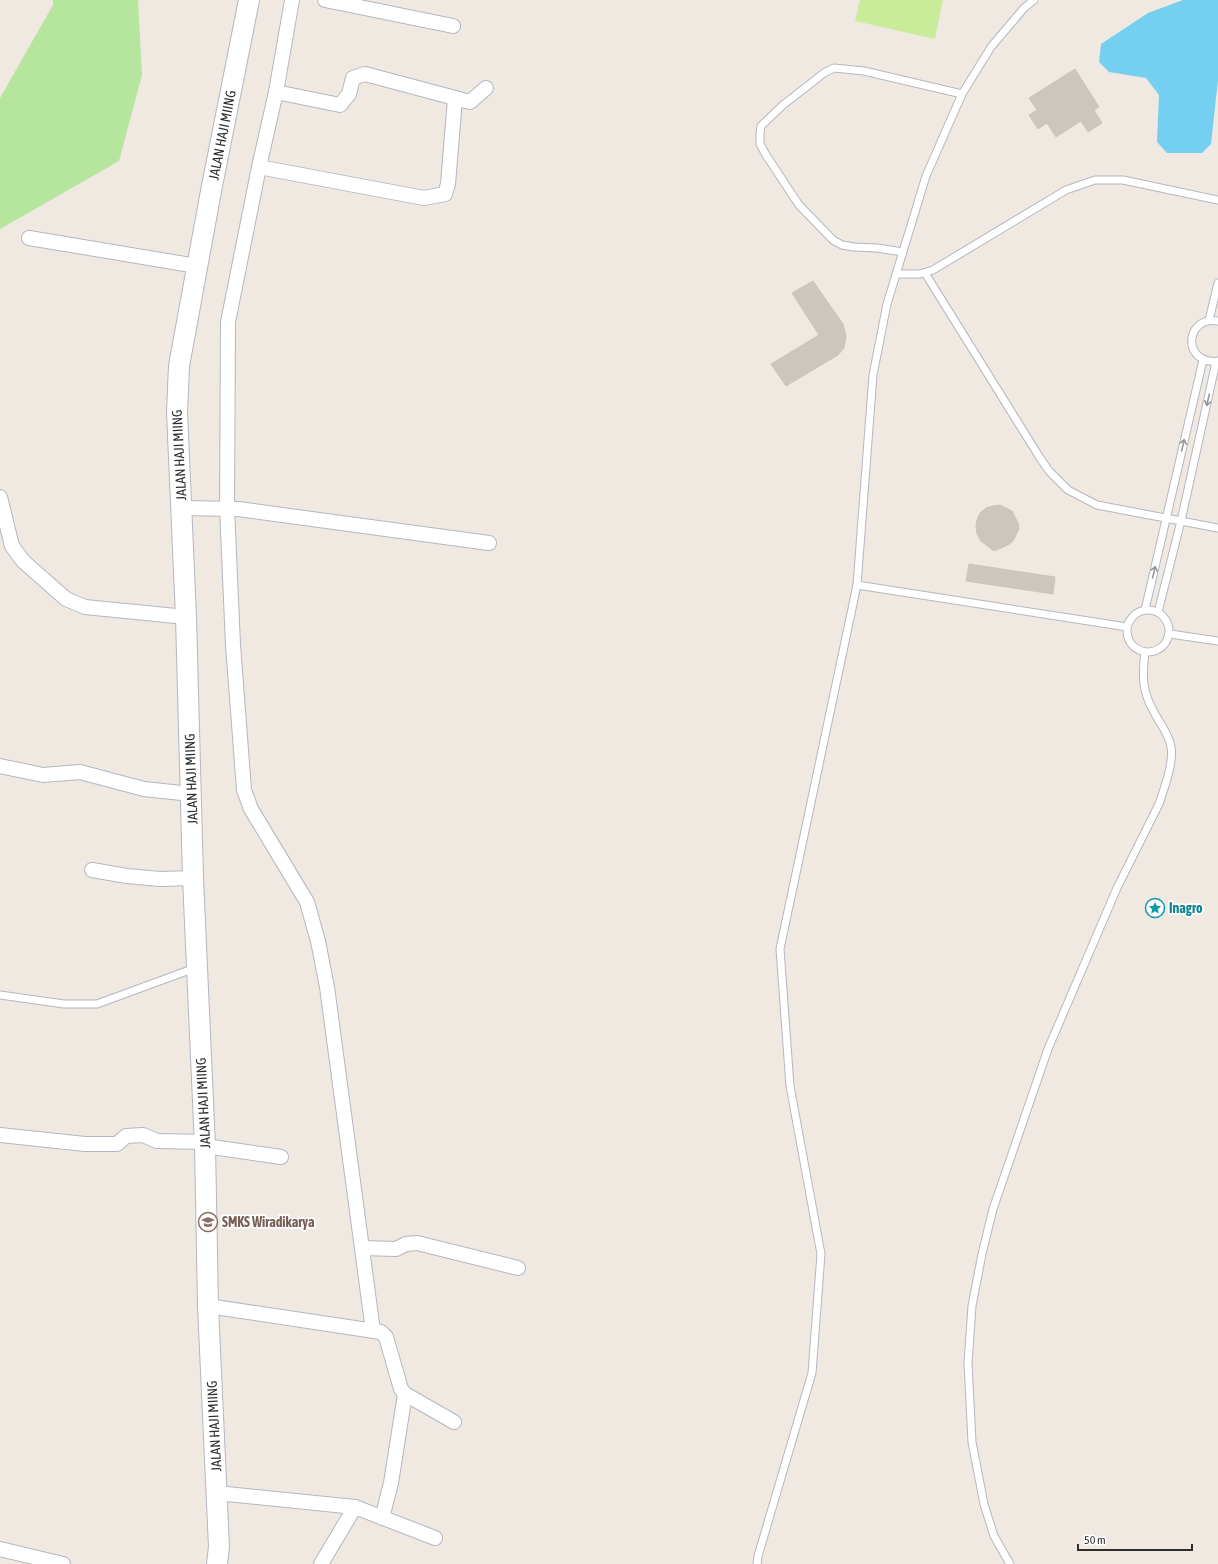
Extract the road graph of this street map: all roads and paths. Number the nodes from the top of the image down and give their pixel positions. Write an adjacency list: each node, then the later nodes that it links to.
1 (249, 0): 14 (main road, JALAN HAJI MIING)
2 (292, 0): 7 (street)
3 (325, 0): 5 (street)
4 (1034, 0): 8 (lane)
5 (453, 26)
6 (486, 88): 9 (street)
7 (276, 92): 9 (street); 10 (street)
8 (962, 94): 13 (lane); 13 (lane)
9 (455, 98): 10 (street)
10 (259, 167): 24 (street)
11 (1218, 200): 15 (lane)
12 (29, 238): 14 (street)
13 (903, 252): 16 (lane)
14 (197, 266): 23 (main road, JALAN HAJI MIING)
15 (925, 273): 16 (lane); 25 (lane)
16 (896, 274): 29 (lane)
17 (1218, 283): 18 (lane)
18 (1209, 320): 19 (lane); 20 (lane)
19 (1218, 321)
20 (1202, 360): 21 (lane); 25 (lane, one-way to 20)
21 (1217, 361): 26 (lane, one-way to 26)
22 (0, 497): 32 (street)
23 (182, 508): 24 (street); 32 (main road, JALAN HAJI MIING)
24 (227, 508): 28 (street); 46 (street)
25 (1166, 519): 26 (lane); 30 (lane, one-way to 25)
26 (1181, 521): 27 (lane); 31 (lane)
27 (1218, 528)
28 (488, 543)
29 (857, 585): 33 (lane); 60 (lane)
30 (1145, 610): 31 (lane); 33 (lane)
31 (1158, 612): 34 (lane)
32 (186, 617): 38 (main road, JALAN HAJI MIING)
33 (1127, 627): 36 (lane)
34 (1170, 634): 35 (lane); 36 (lane)
35 (1218, 641)
36 (1145, 652): 61 (lane)
37 (0, 766): 38 (street)
38 (191, 794): 40 (main road, JALAN HAJI MIING)
39 (92, 870): 40 (street)
40 (193, 878): 41 (main road, JALAN HAJI MIING)
41 (197, 967): 42 (lane); 44 (main road, JALAN HAJI MIING)
42 (0, 995)
43 (0, 1135): 44 (street)
44 (205, 1144): 45 (street); 48 (main road, JALAN HAJI MIING)
45 (281, 1157)
46 (362, 1248): 47 (street); 49 (street)
47 (518, 1268)
48 (208, 1306): 49 (street); 52 (main road, JALAN HAJI MIING)
49 (373, 1331): 50 (street)
50 (405, 1394): 51 (street); 54 (street)
51 (454, 1422)
52 (217, 1492): 53 (street); 58 (main road, JALAN HAJI MIING)
53 (355, 1507): 54 (street); 59 (street)
54 (382, 1518): 55 (street)
55 (435, 1538)
56 (0, 1549): 57 (street)
57 (63, 1564)
58 (217, 1564)
59 (321, 1564)
60 (758, 1564)
61 (1010, 1564)

